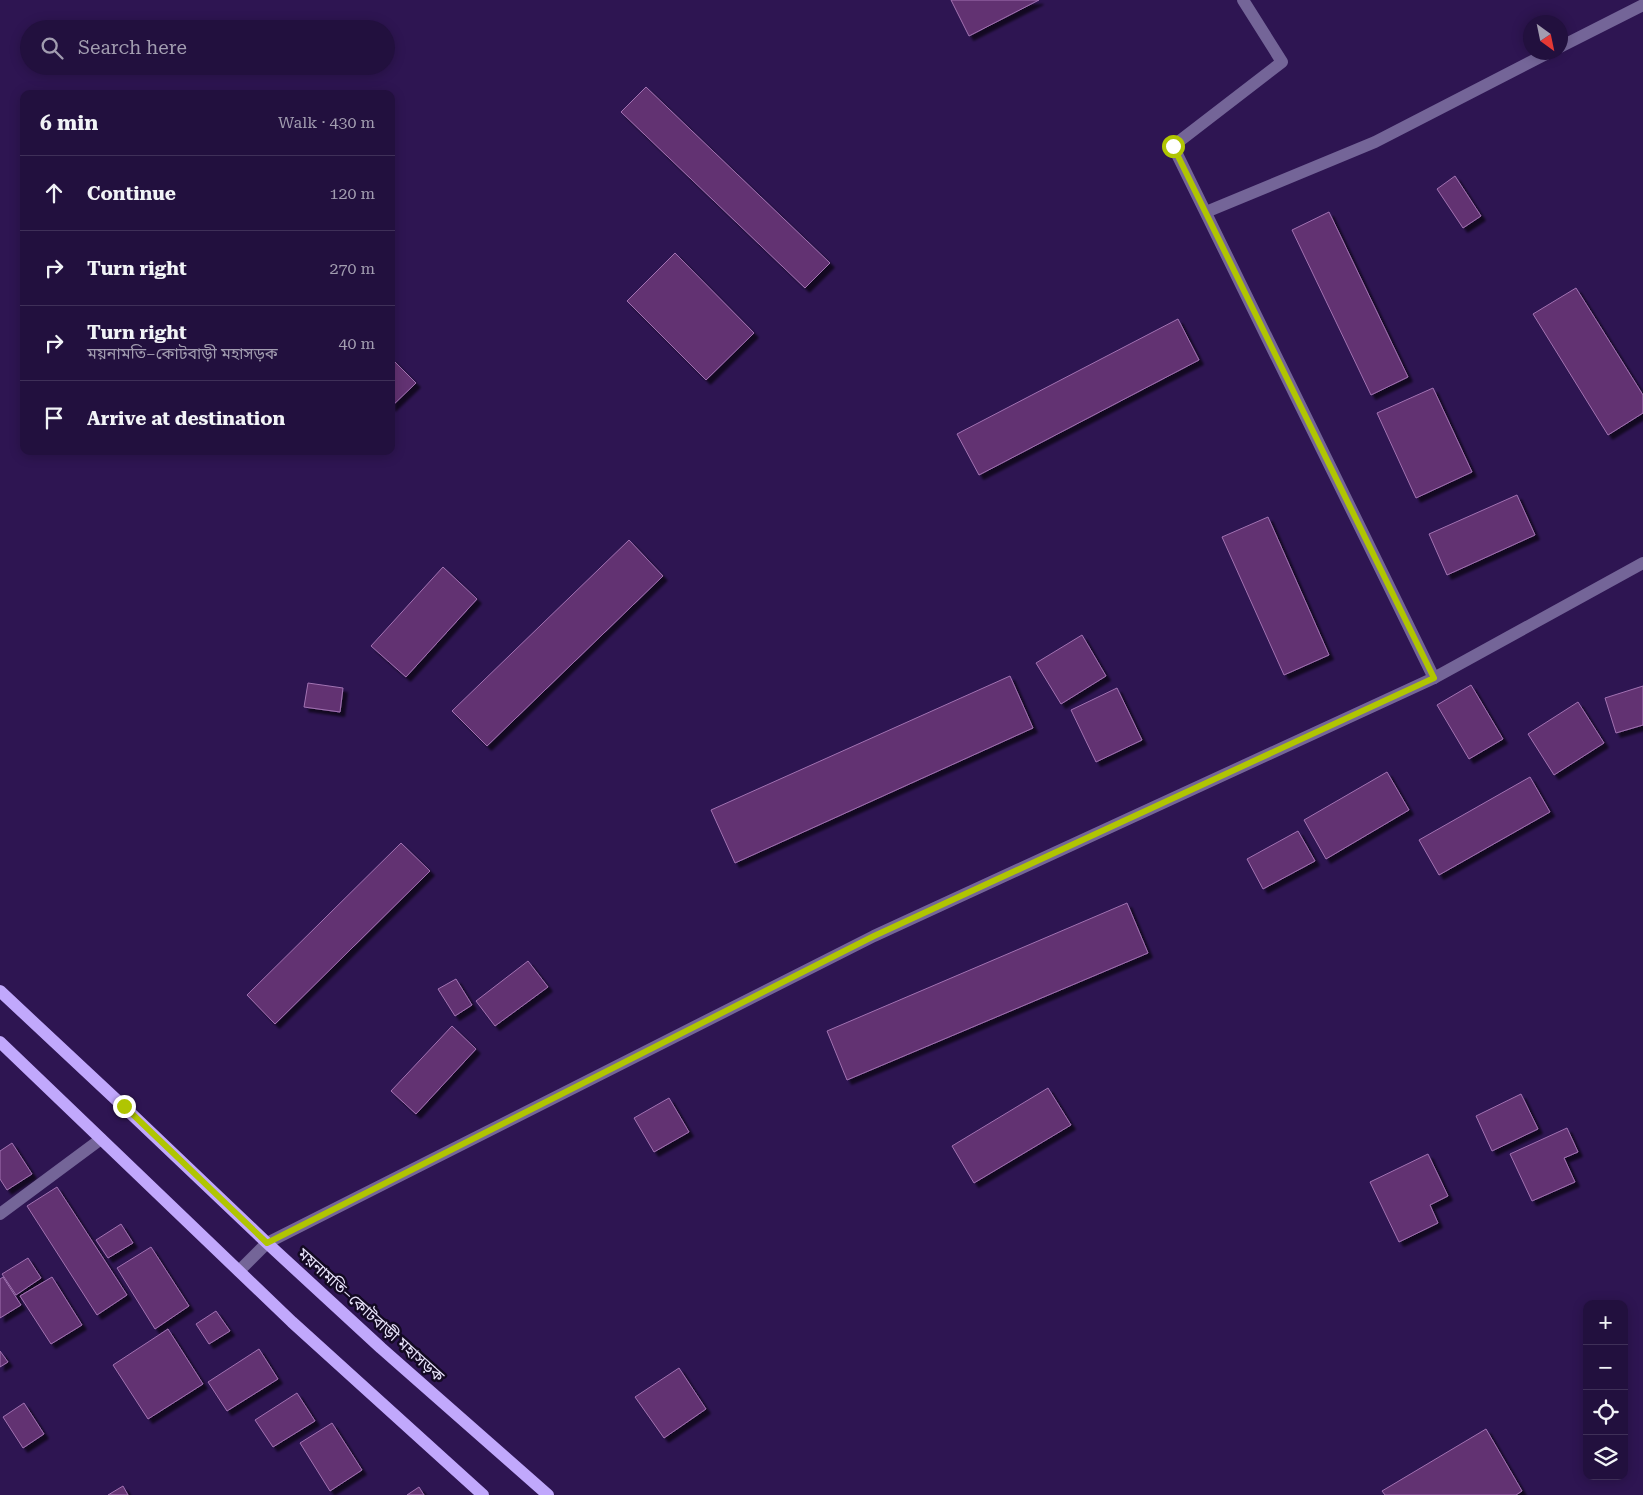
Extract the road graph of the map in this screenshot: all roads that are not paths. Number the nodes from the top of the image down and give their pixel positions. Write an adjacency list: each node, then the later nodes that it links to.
1 (1243, 0): 5 (street)
2 (1643, 5): 3 (street)
3 (1568, 43)
4 (1534, 60): 5 (street)
5 (1206, 212): 7 (street)
6 (1643, 563): 7 (street)
7 (1434, 678): 12 (street)
8 (0, 991): 12 (main road, ময়নামতি–কোটবাড়ী মহাসড়ক)
9 (0, 1042): 10 (main road)
10 (101, 1139): 11 (street); 13 (main road)
11 (0, 1214)
12 (267, 1243): 13 (street); 15 (main road, ময়নামতি–কোটবাড়ী মহাসড়ক)
13 (239, 1271): 14 (main road)
14 (483, 1495)
15 (548, 1495)

